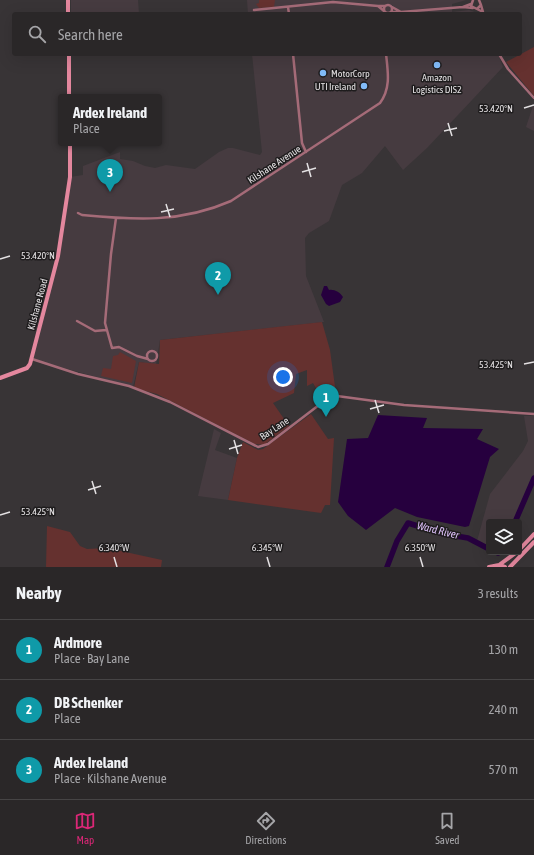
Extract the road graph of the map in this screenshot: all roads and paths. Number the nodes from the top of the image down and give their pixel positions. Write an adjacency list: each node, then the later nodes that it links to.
1 (68, 0): 13 (street)
2 (473, 0): 4 (street)
3 (479, 0): 5 (street)
4 (471, 4): 10 (street); 11 (street)
5 (481, 5): 11 (street); 19 (street)
6 (378, 6): 7 (street); 8 (street); 15 (street)
7 (385, 6): 9 (street); 15 (street)
8 (288, 7): 12 (street); 14 (street)
9 (392, 7): 16 (street); 17 (street)
10 (462, 7): 11 (street); 17 (street)
11 (475, 9): 18 (street)
12 (254, 10)
13 (68, 12)
14 (289, 12)
15 (385, 12)
16 (390, 12)
17 (400, 12)
18 (482, 12)
19 (484, 12)
20 (69, 56): 24 (street)
21 (293, 56): 27 (street)
22 (386, 56): 27 (street, Kilshane Avenue)
23 (501, 56): 25 (street)
24 (69, 94)
25 (534, 98)
26 (70, 146): 34 (street, Kilshane Road)
27 (306, 152): 29 (street, Kilshane Avenue)
28 (78, 213): 29 (street, Kilshane Avenue)
29 (116, 218): 31 (street)
30 (78, 321): 31 (street)
31 (106, 330): 33 (street)
32 (147, 354): 33 (street); 35 (street); 35 (street)
33 (144, 357): 35 (street)
34 (31, 359): 36 (street); 37 (street, Bay Lane)
35 (148, 359)
36 (0, 378)
37 (534, 414)
38 (534, 534): 40 (street)
39 (534, 542): 45 (street)
40 (522, 547)
41 (512, 555): 42 (street)
42 (498, 564): 43 (street); 44 (street)
43 (489, 567)
44 (505, 567)
45 (510, 567)

